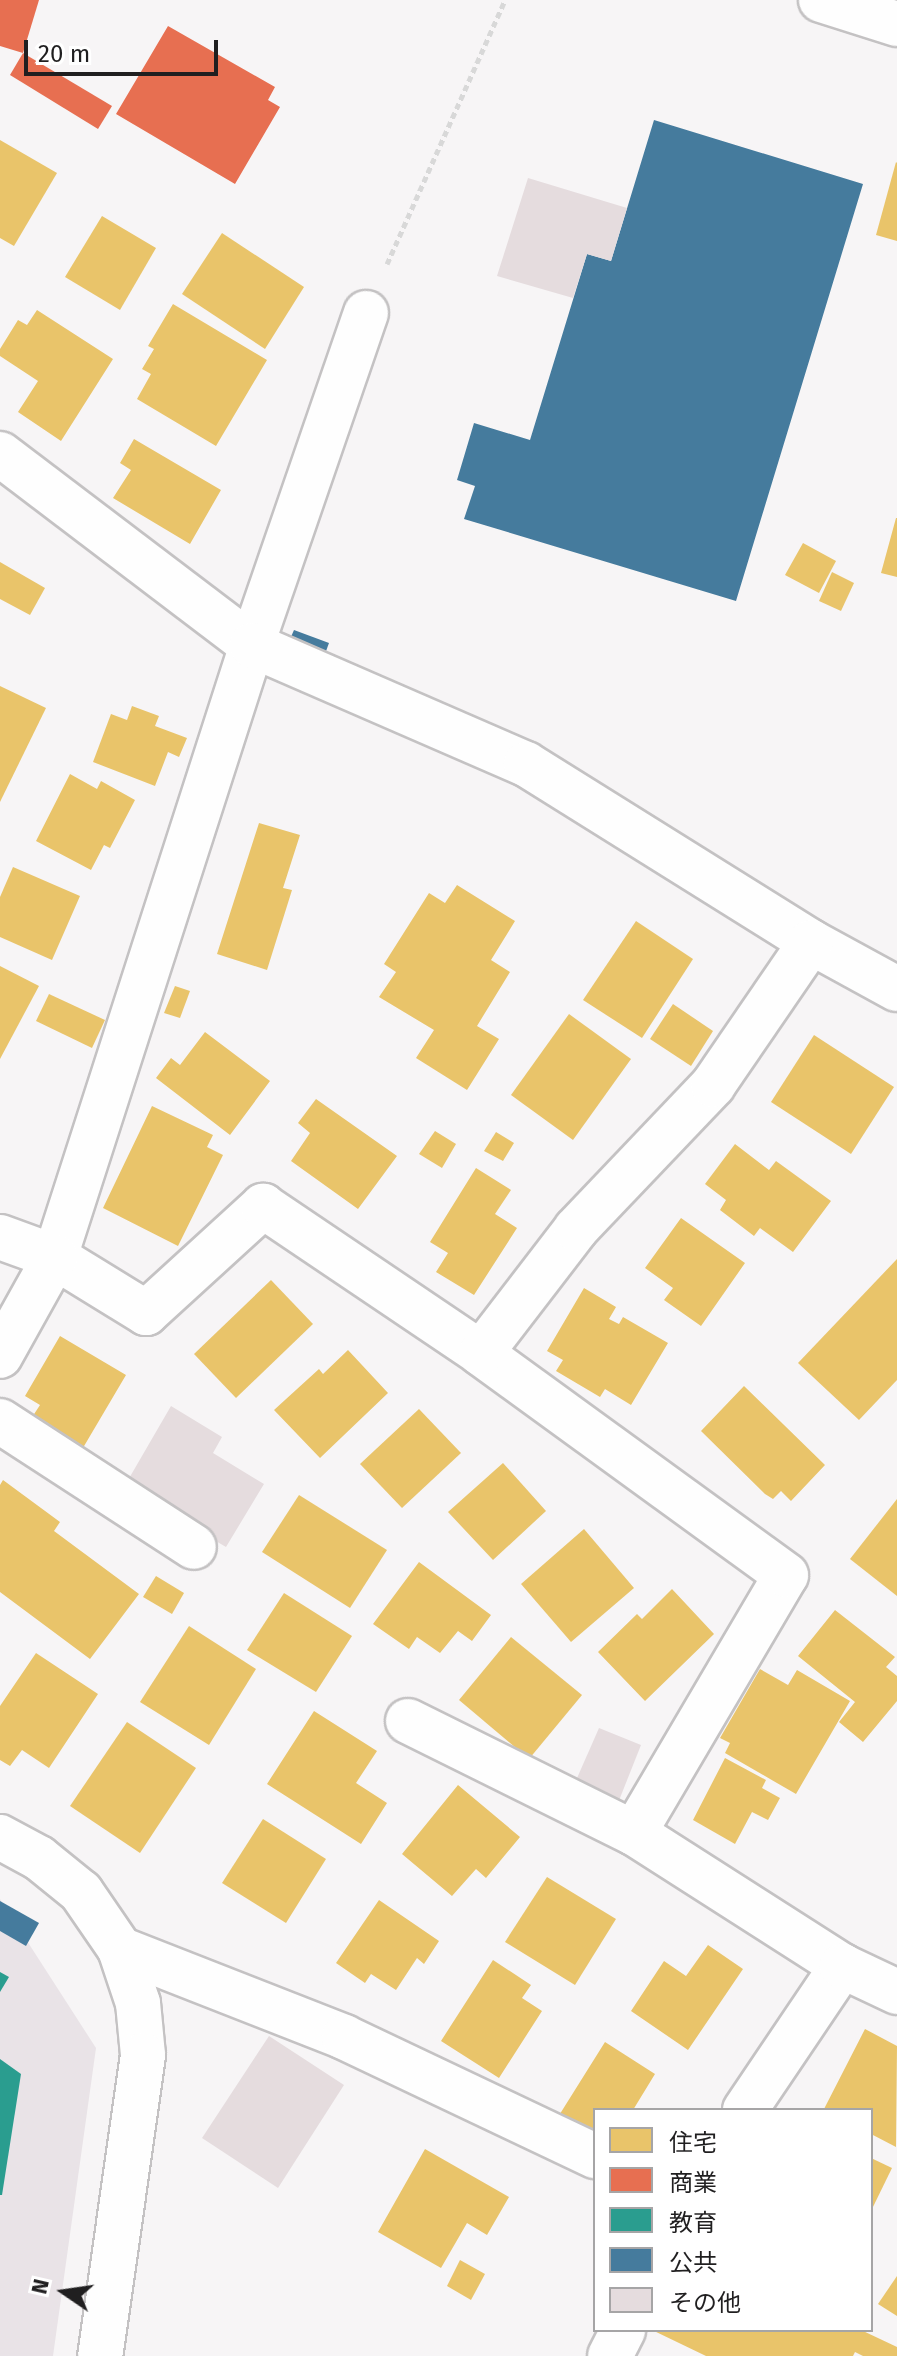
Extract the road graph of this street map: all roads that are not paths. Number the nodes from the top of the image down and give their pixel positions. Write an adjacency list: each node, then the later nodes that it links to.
1 (821, 0): 2 (main road)
2 (897, 24)
3 (366, 313): 5 (main road)
4 (0, 454): 5 (main road)
5 (252, 645): 6 (main road); 9 (main road)
6 (811, 942): 7 (main road); 10 (main road)
7 (897, 989)
8 (0, 1237): 9 (main road)
9 (55, 1257): 10 (main road); 11 (main road)
10 (481, 1353): 15 (main road)
11 (0, 1356)
12 (0, 1421): 13 (main road)
13 (194, 1547)
14 (408, 1721): 15 (main road)
15 (634, 1833): 18 (main road)
16 (0, 1837): 17 (main road)
17 (120, 1949): 21 (main road); 23 (main road)
18 (842, 1966): 19 (main road); 20 (main road)
19 (897, 1992)
20 (746, 2108)
21 (593, 2155)
22 (622, 2332): 24 (main road)
23 (100, 2356)
24 (610, 2356)

